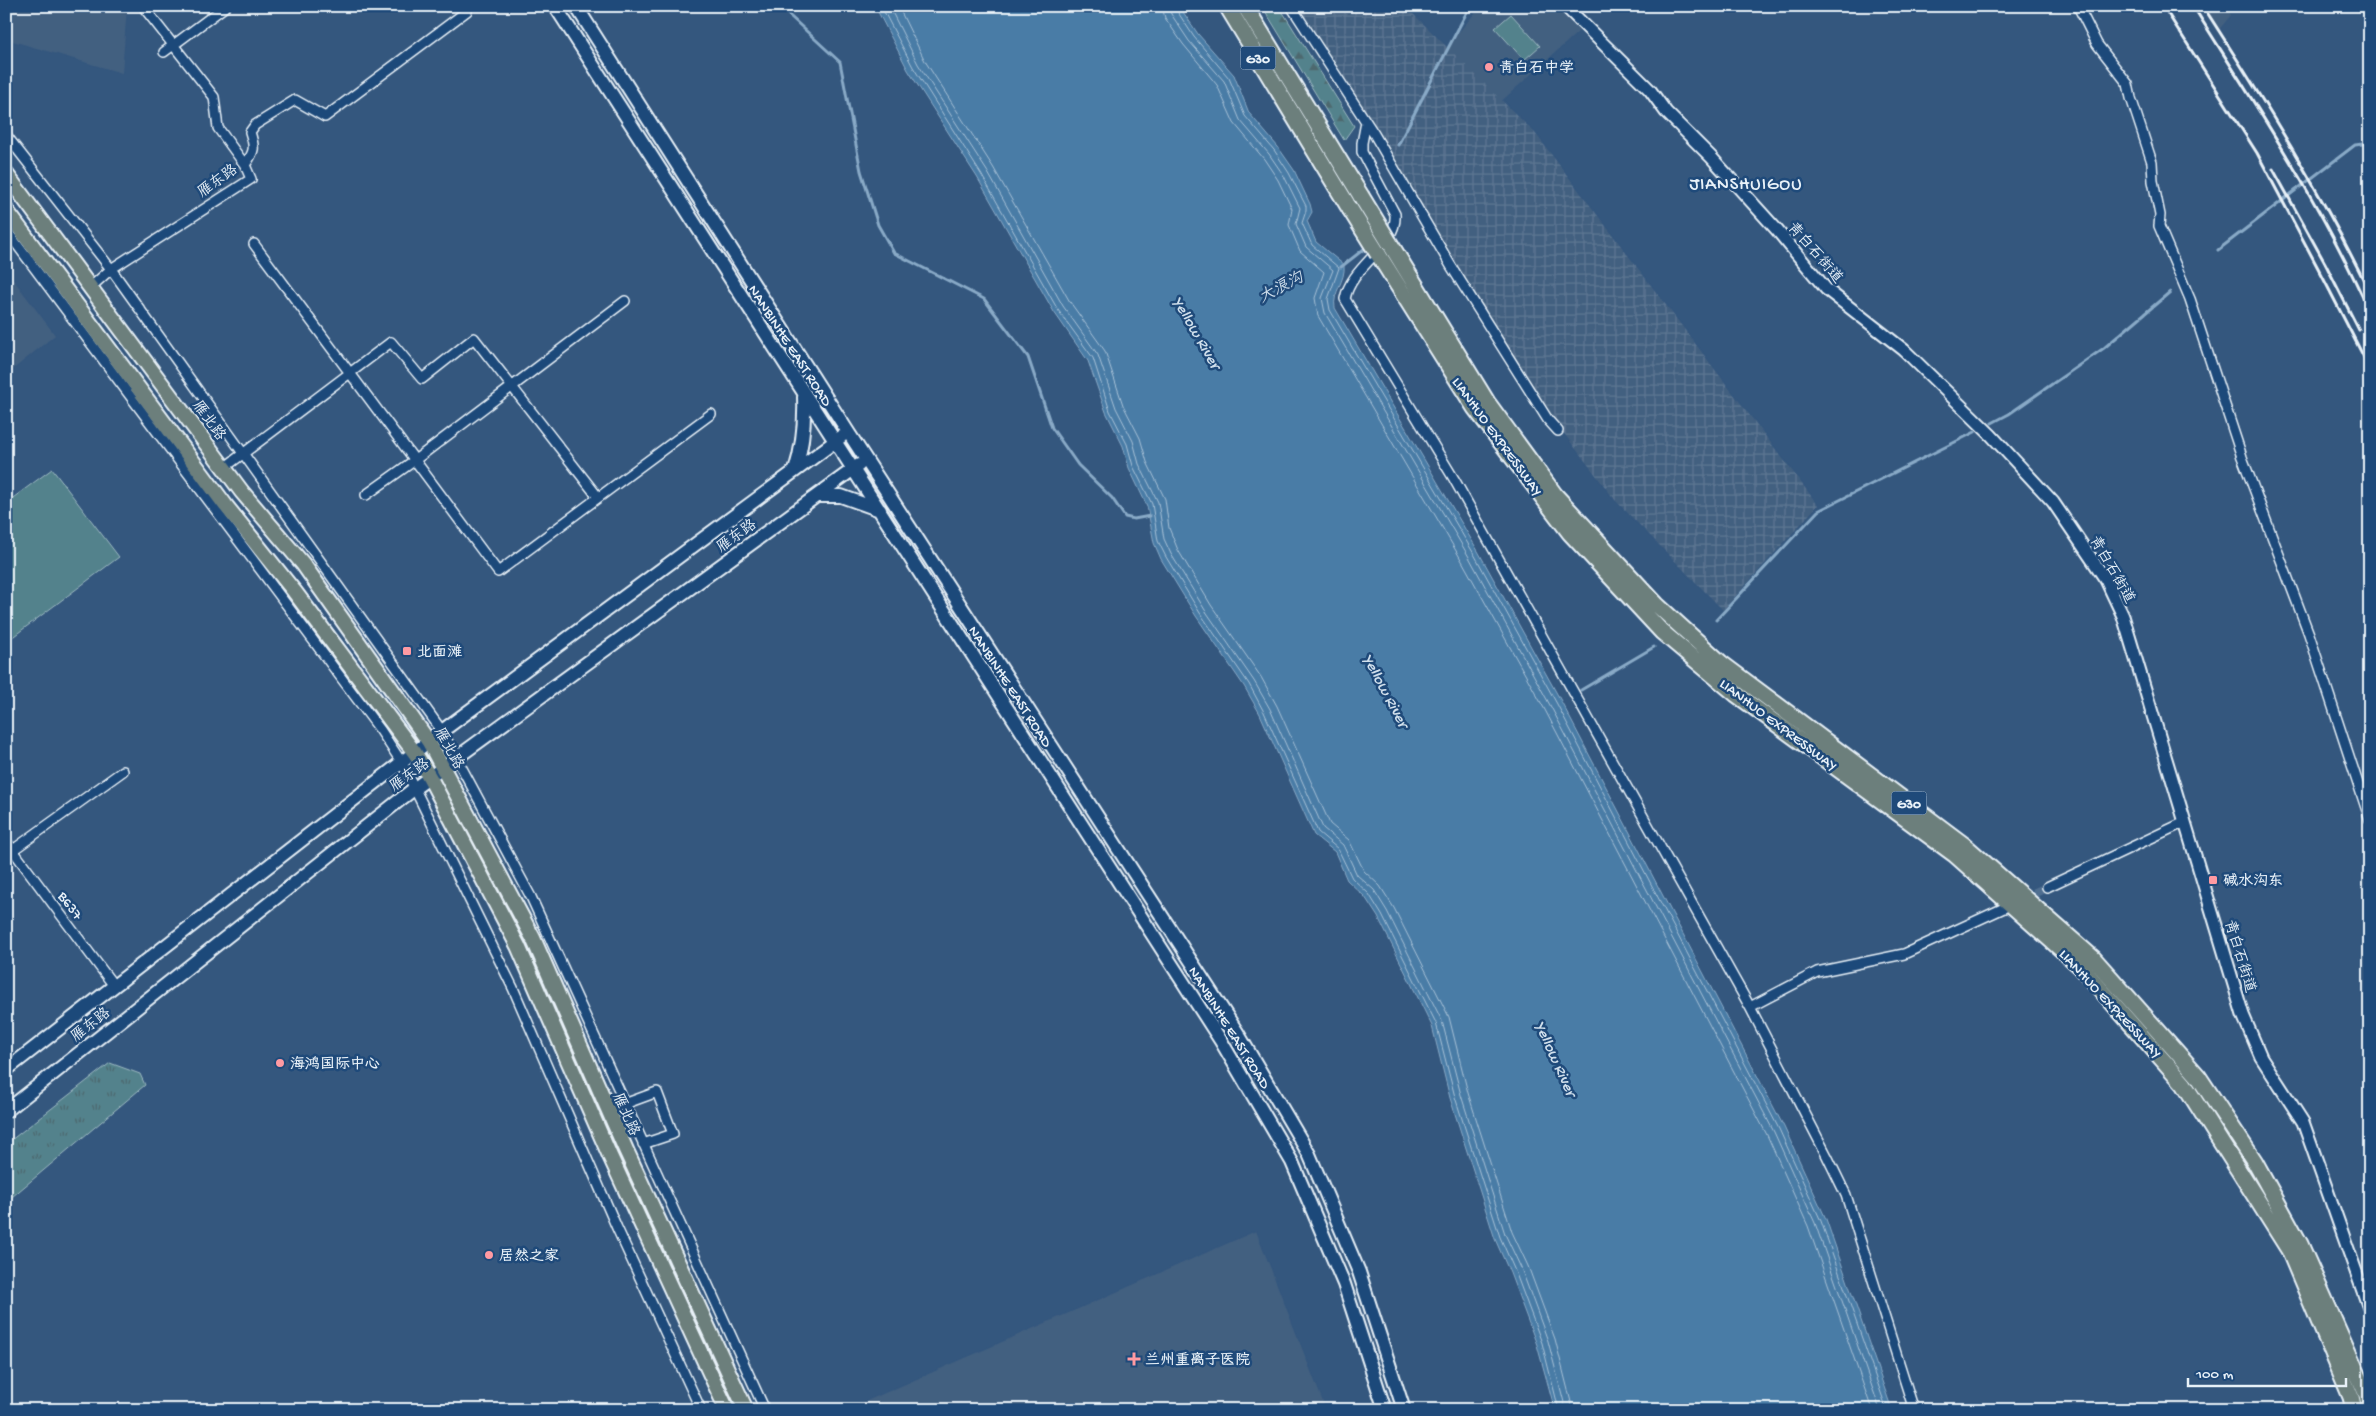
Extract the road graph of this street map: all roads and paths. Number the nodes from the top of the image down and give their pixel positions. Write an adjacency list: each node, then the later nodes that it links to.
1 (226, 6): 11 (street)
2 (555, 6): 25 (main road, NANBINHE EAST ROAD)
3 (576, 6): 28 (main road, NANBINHE EAST ROAD)
4 (1227, 6): 73 (highway, LIANHUO EXPRESSWAY / G30, bridge)
5 (1245, 6): 65 (highway, LIANHUO EXPRESSWAY / G30, bridge)
6 (1291, 6): 13 (street)
7 (1565, 6): 50 (street, 青白石街道)
8 (2078, 6): 49 (street)
9 (465, 8): 15 (street, 雁东路)
10 (145, 9): 11 (street)
11 (174, 45): 12 (street); 15 (street)
12 (164, 52)
13 (1366, 122): 27 (street); 58 (street)
14 (6, 135): 20 (street)
15 (244, 165): 20 (street, 雁东路)
16 (6, 174): 21 (main road, 雁北路)
17 (6, 210): 42 (main road)
18 (6, 230): 44 (street)
19 (254, 244): 23 (street)
20 (111, 269): 21 (street, 雁东路); 30 (street)
21 (91, 287): 33 (main road, 雁北路)
22 (625, 301): 24 (street)
23 (350, 372): 24 (street); 30 (street); 31 (street)
24 (512, 387): 31 (street); 38 (street)
25 (804, 394): 29 (main road, NANBINHE EAST ROAD); 35 (main road)
26 (711, 414): 38 (street)
27 (1558, 431)
28 (848, 432): 29 (main road, 雁东路); 32 (main road, NANBINHE EAST ROAD)
29 (834, 442): 34 (main road, NANBINHE EAST ROAD); 35 (main road, 雁东路)
30 (244, 453): 33 (street); 40 (street)
31 (415, 460): 36 (street); 38 (street)
32 (866, 460): 34 (main road, 雁东路); 51 (main road, NANBINHE EAST ROAD)
33 (224, 468): 41 (main road, 雁北路)
34 (853, 470): 37 (main road, 雁东路); 39 (main road, NANBINHE EAST ROAD)
35 (795, 471): 40 (main road, 雁东路)
36 (366, 495)
37 (818, 496): 39 (main road); 43 (main road, 雁东路)
38 (598, 498)
39 (880, 510): 53 (main road, NANBINHE EAST ROAD)
40 (442, 731): 41 (main road, 雁东路); 43 (street)
41 (429, 742): 42 (main road, 雁东路); 45 (main road, 雁北路)
42 (415, 753): 44 (main road, 雁东路); 47 (main road)
43 (458, 759): 45 (main road, 雁东路); 60 (street)
44 (402, 763): 48 (street); 57 (main road, 雁东路)
45 (443, 769): 47 (main road, 雁东路); 61 (main road, 雁北路)
46 (123, 771): 54 (street)
47 (430, 778): 48 (main road, 雁东路); 67 (main road)
48 (415, 788): 62 (main road, 雁东路); 66 (street)
49 (2370, 820)
50 (2185, 822): 55 (street); 64 (street, 青白石街道)
51 (1110, 839): 53 (main road); 71 (main road, NANBINHE EAST ROAD)
52 (6, 841): 54 (street, B637)
53 (1094, 846): 70 (main road, NANBINHE EAST ROAD)
54 (13, 850): 57 (street, B637)
55 (2047, 887)
56 (2004, 908): 58 (street)
57 (114, 986): 59 (main road, 雁东路)
58 (1750, 1008): 72 (street)
59 (6, 1070)
60 (625, 1104): 61 (street); 63 (street); 63 (street)
61 (608, 1110): 68 (main road, 雁北路)
62 (6, 1111)
63 (643, 1144): 69 (street)
64 (2370, 1311)
65 (2370, 1408)
66 (701, 1410)
67 (727, 1410)
68 (746, 1410)
69 (765, 1410)
70 (1385, 1410)
71 (1404, 1410)
72 (1914, 1410)
73 (2354, 1410)

